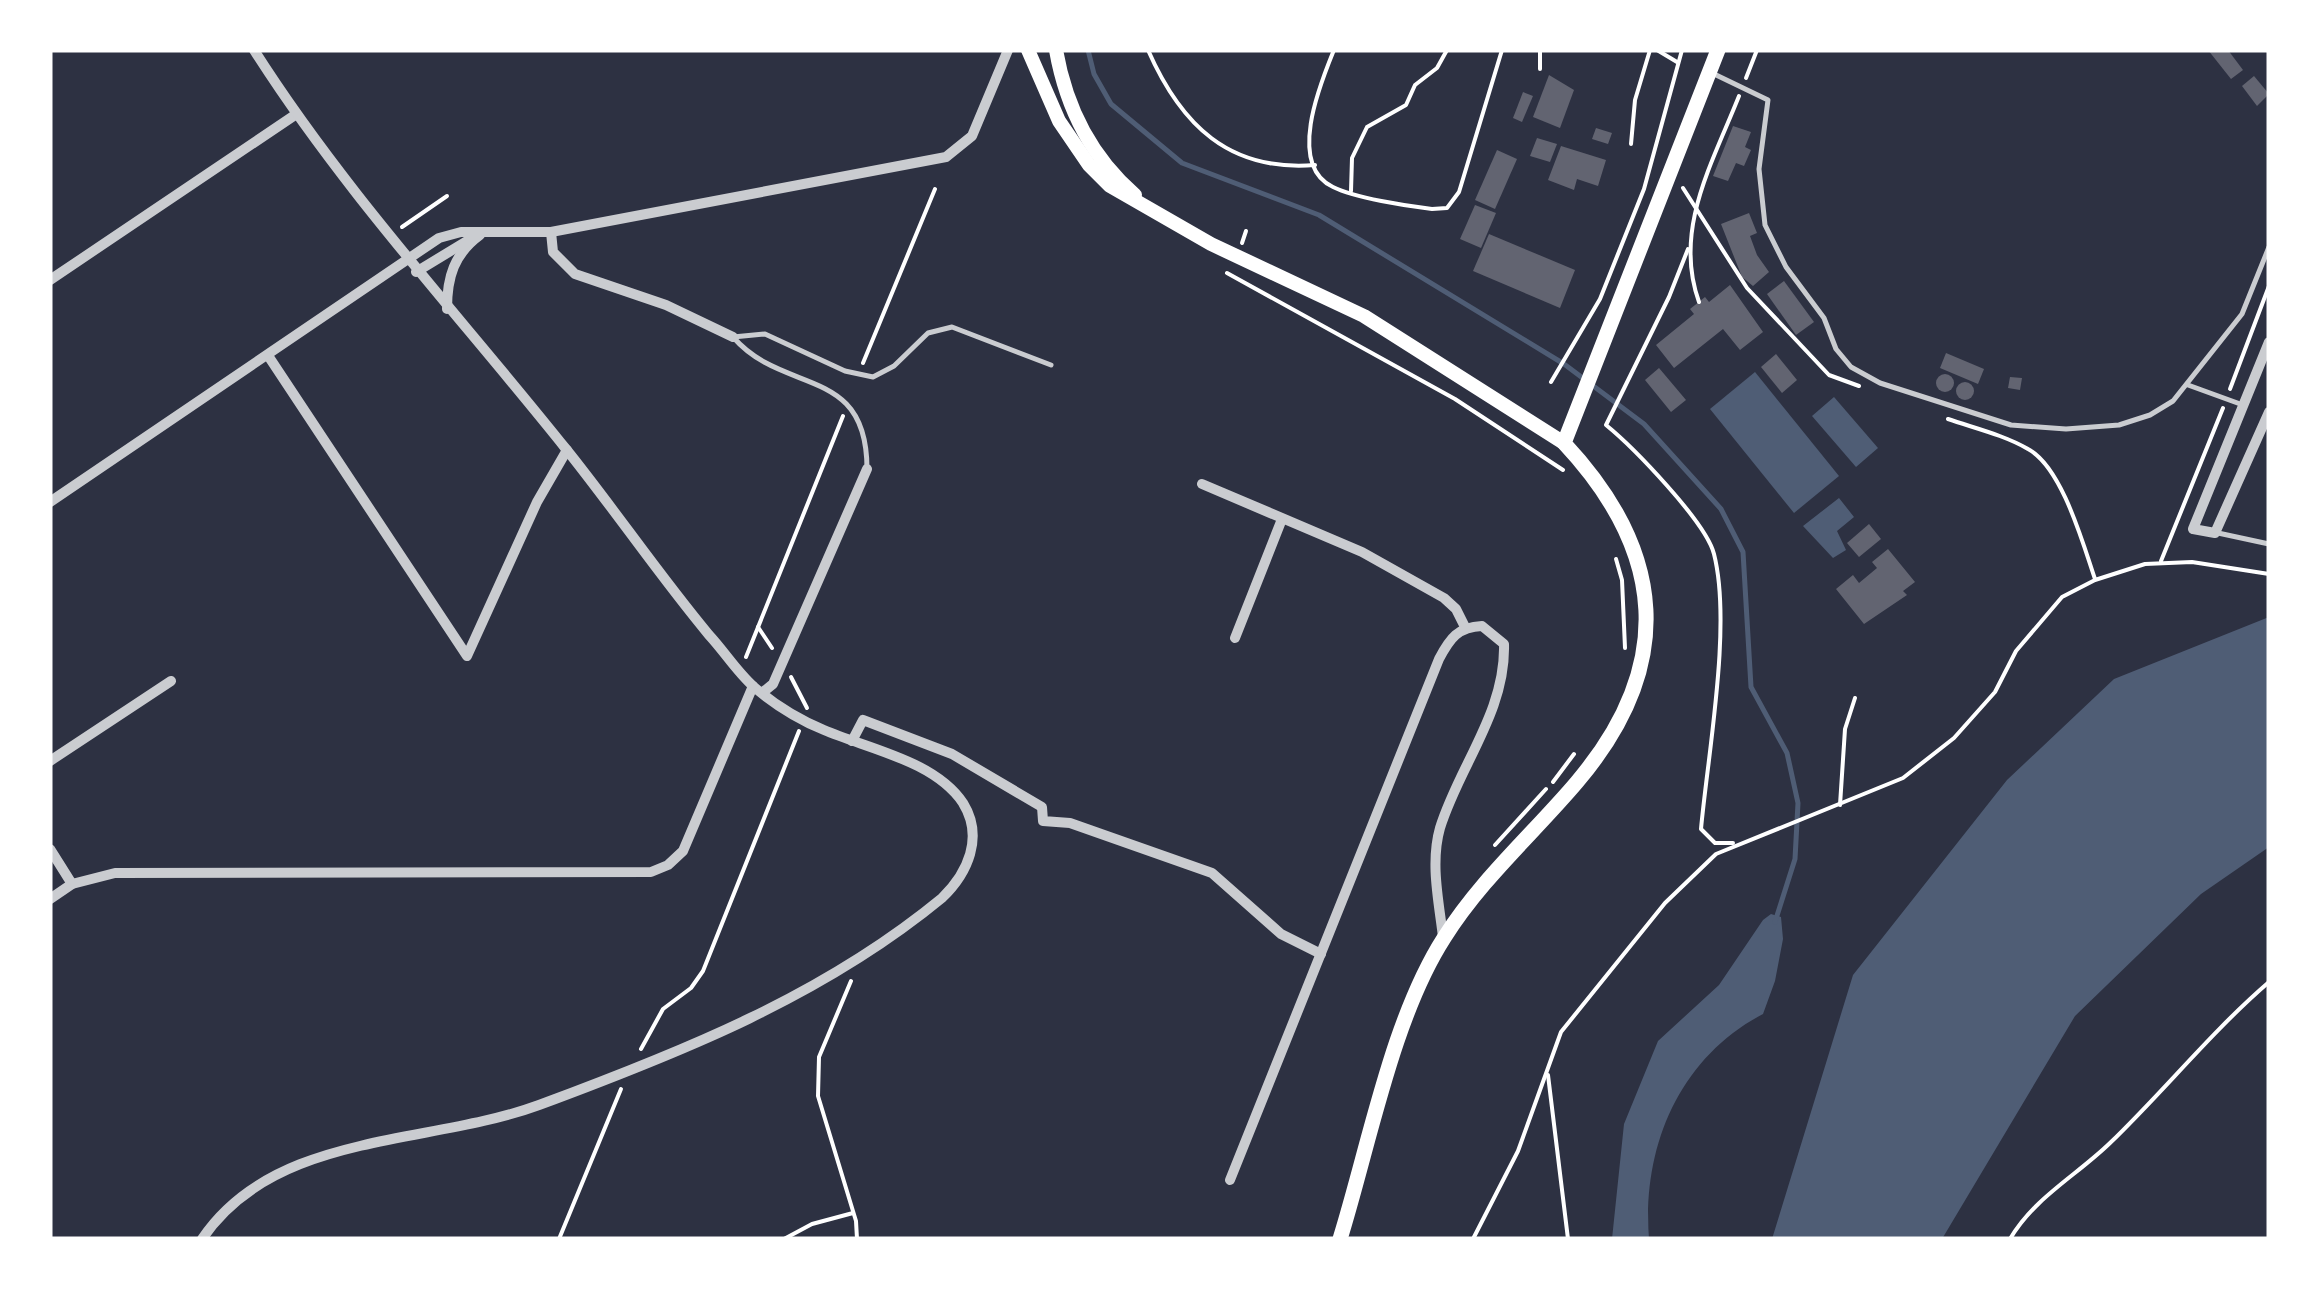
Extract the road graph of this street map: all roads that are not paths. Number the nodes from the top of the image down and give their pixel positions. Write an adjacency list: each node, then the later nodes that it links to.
1 (254, 50): 7 (street)
2 (1008, 50): 9 (street)
3 (1028, 50): 8 (main road)
4 (1056, 50): 8 (main road)
5 (1718, 50): 6 (main road)
6 (1709, 72): 20 (lane); 23 (main road)
7 (296, 115): 12 (street); 14 (street)
8 (1159, 215): 23 (main road)
9 (550, 232): 10 (street); 16 (street)
10 (481, 234): 12 (street); 13 (street); 15 (street)
11 (2269, 247): 20 (lane)
12 (405, 258): 13 (street); 18 (street)
13 (416, 272): 15 (street)
14 (50, 280)
15 (447, 309): 24 (street)
16 (734, 337): 19 (lane); 25 (lane)
17 (2269, 342): 21 (street)
18 (269, 357): 24 (street); 27 (street)
19 (1051, 364)
20 (2188, 385): 21 (lane)
21 (2244, 404): 29 (street)
22 (2269, 412): 29 (street)
23 (1564, 443): 40 (main road)
24 (567, 450): 34 (street)
25 (867, 469): 34 (street)
26 (1202, 484): 28 (street)
27 (50, 502)
28 (1282, 519): 31 (street); 32 (street)
29 (2215, 532): 30 (lane)
30 (2269, 544)
31 (1464, 627): 40 (street); 41 (street)
32 (1235, 638)
33 (171, 681): 36 (street)
34 (758, 689): 35 (street); 38 (street)
35 (852, 741): 41 (street); 43 (street)
36 (50, 761)
37 (50, 848): 38 (street)
38 (72, 884): 39 (street)
39 (50, 899)
40 (1444, 938): 44 (main road)
41 (1321, 954): 42 (street)
42 (1230, 1180)
43 (202, 1239)
44 (1340, 1239)

